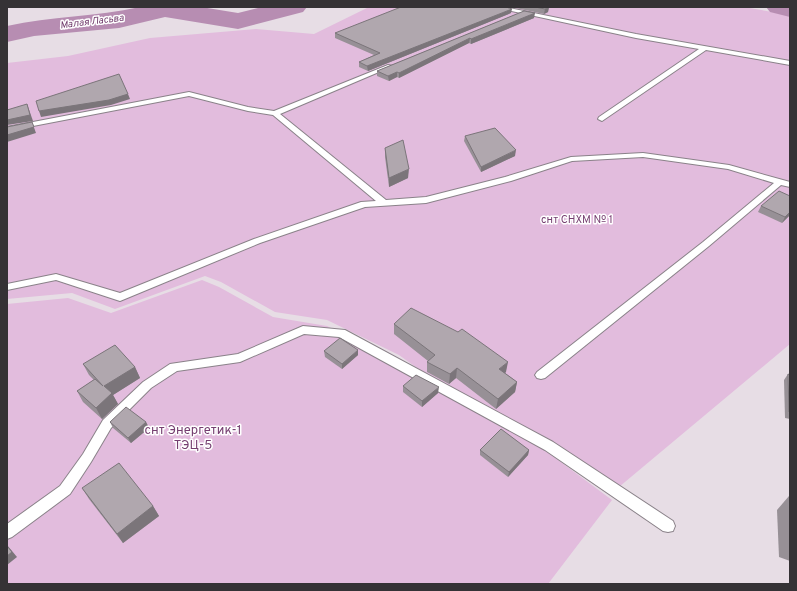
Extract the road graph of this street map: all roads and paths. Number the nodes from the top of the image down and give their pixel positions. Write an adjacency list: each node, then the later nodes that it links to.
1 (496, 7): 2 (lane)
2 (521, 13): 3 (lane); 4 (lane)
3 (506, 18)
4 (704, 48): 5 (lane); 8 (lane)
5 (790, 62)
6 (398, 63): 7 (lane)
7 (275, 114): 9 (lane); 11 (lane)
8 (602, 119)
9 (7, 129)
10 (785, 184): 11 (lane); 13 (lane)
11 (383, 202): 12 (lane)
12 (7, 287)
13 (541, 375)
14 (668, 526): 15 (lane)
15 (7, 532)

